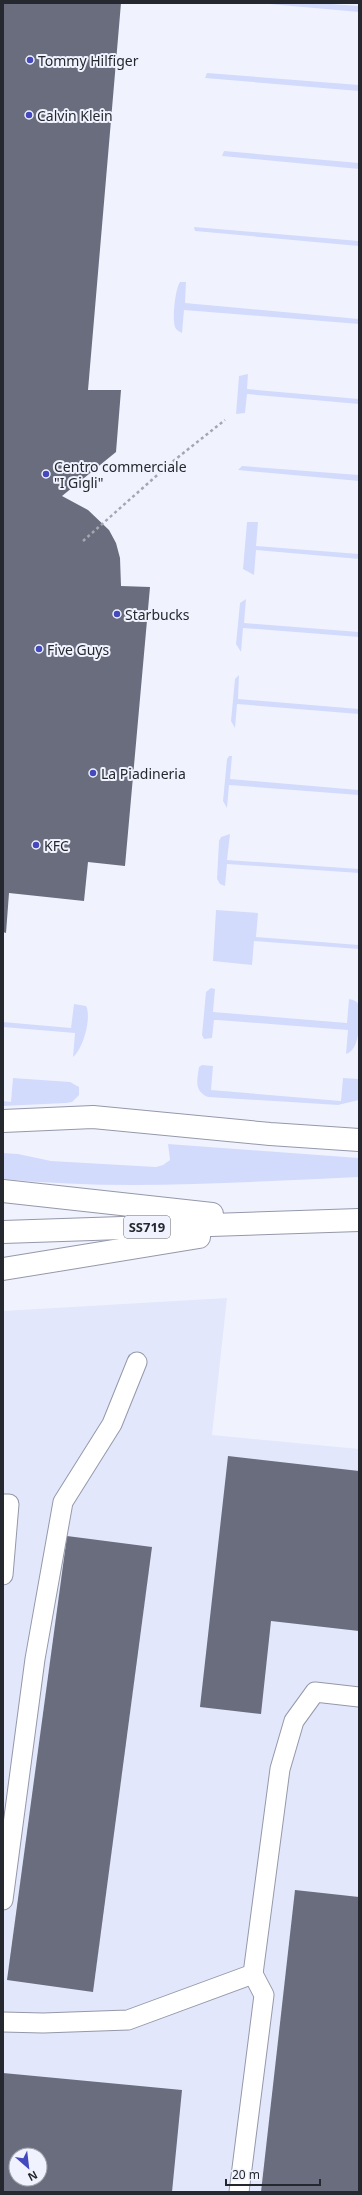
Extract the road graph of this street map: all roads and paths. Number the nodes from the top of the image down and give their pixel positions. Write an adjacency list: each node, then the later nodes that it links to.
1 (225, 420): 2 (path)
2 (83, 541)
3 (3, 1120): 4 (main road)
4 (359, 1140)
5 (3, 1191): 7 (main road)
6 (359, 1220): 7 (main road, SS719)
7 (291, 1222): 8 (main road, SS719); 9 (main road)
8 (3, 1232)
9 (3, 1269)
10 (137, 1362): 14 (lane)
11 (3, 1504): 12 (lane)
12 (3, 1575)
13 (359, 1697): 15 (lane)
14 (3, 1900)
15 (253, 1974): 16 (lane); 17 (lane)
16 (3, 2022)
17 (239, 2192)

